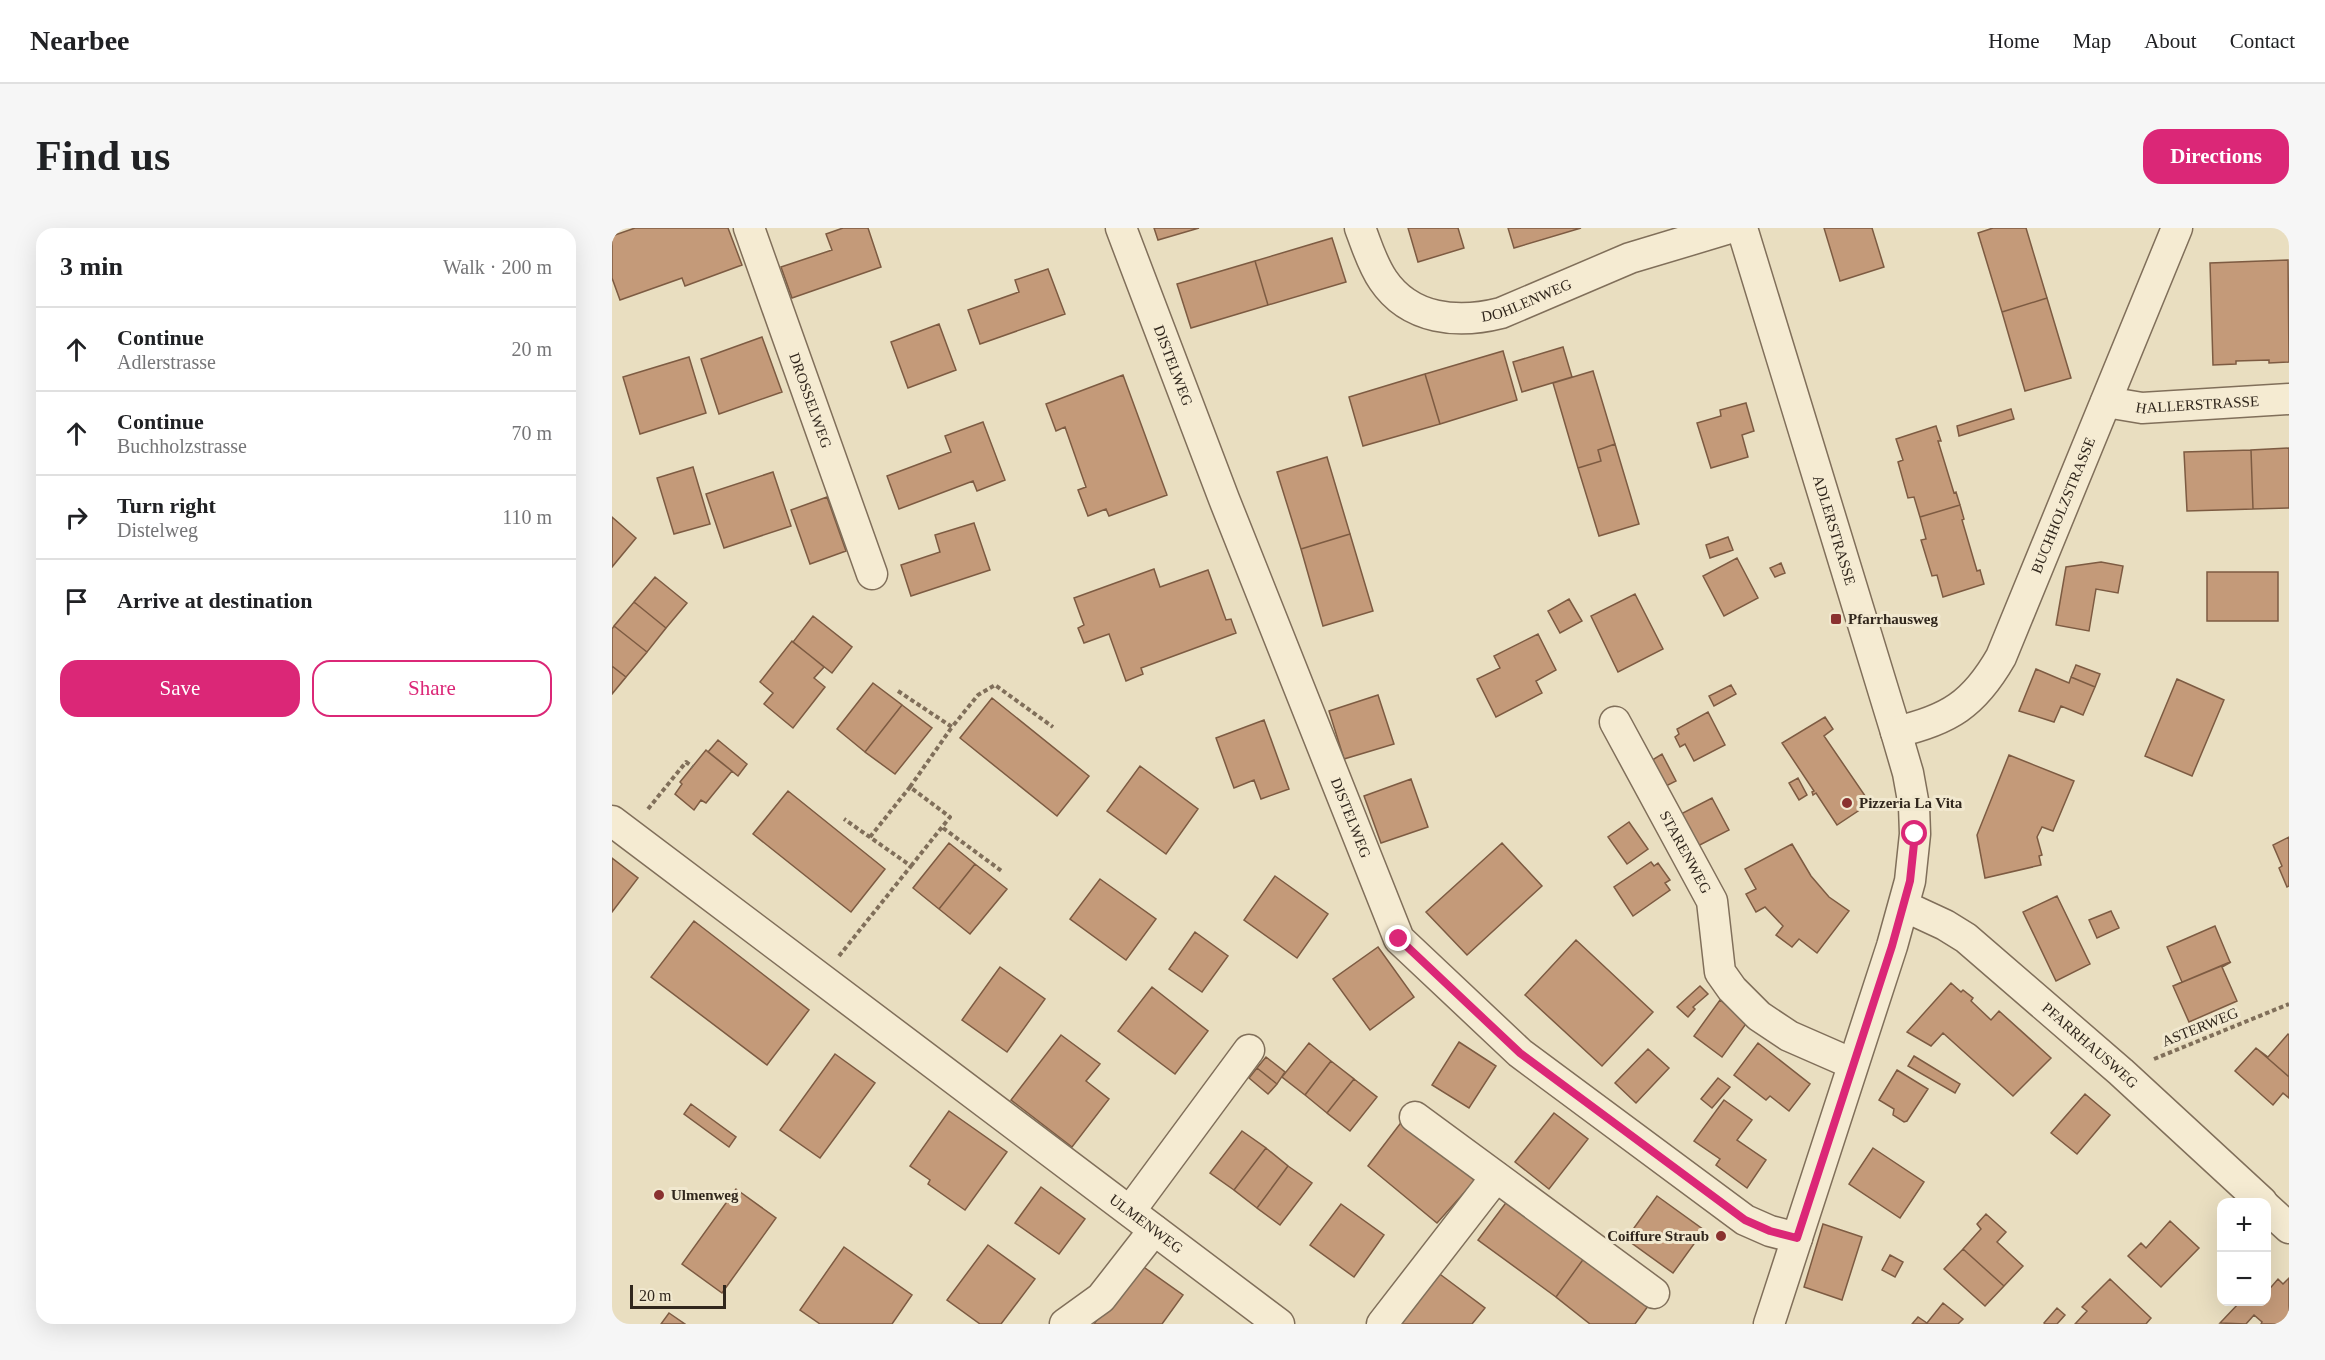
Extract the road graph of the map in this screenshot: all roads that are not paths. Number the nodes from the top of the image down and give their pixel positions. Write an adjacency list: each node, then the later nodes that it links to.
1 (748, 228): 9 (street, DROSSELWEG)
2 (1122, 228): 23 (street, DISTELWEG)
3 (1360, 228): 4 (street, DOHLENWEG)
4 (1730, 228)
5 (1742, 228): 11 (street, ADLERSTRASSE)
6 (2177, 228): 8 (street, BUCHHOLZSTRASSE)
7 (2289, 399): 8 (street, HALLERSTRASSE)
8 (2106, 402): 11 (street, BUCHHOLZSTRASSE)
9 (872, 574)
10 (1615, 722): 15 (street, STARENWEG)
11 (1896, 732): 13 (street, ADLERSTRASSE)
12 (620, 827): 19 (street, ULMENWEG)
13 (1904, 906): 15 (street); 18 (street, PFARRHAUSWEG)
14 (1249, 1050): 19 (street)
15 (1854, 1064): 23 (street)
16 (1415, 1117): 17 (street)
17 (1496, 1177): 24 (street); 27 (street)
18 (2257, 1198)
19 (1130, 1211): 22 (street, ULMENWEG)
20 (2271, 1212): 21 (street)
21 (2289, 1228)
22 (1154, 1230): 25 (street); 26 (street, ULMENWEG)
23 (1797, 1238): 28 (street)
24 (1654, 1293)
25 (1065, 1324)
26 (1279, 1324)
27 (1382, 1324)
28 (1769, 1324)

